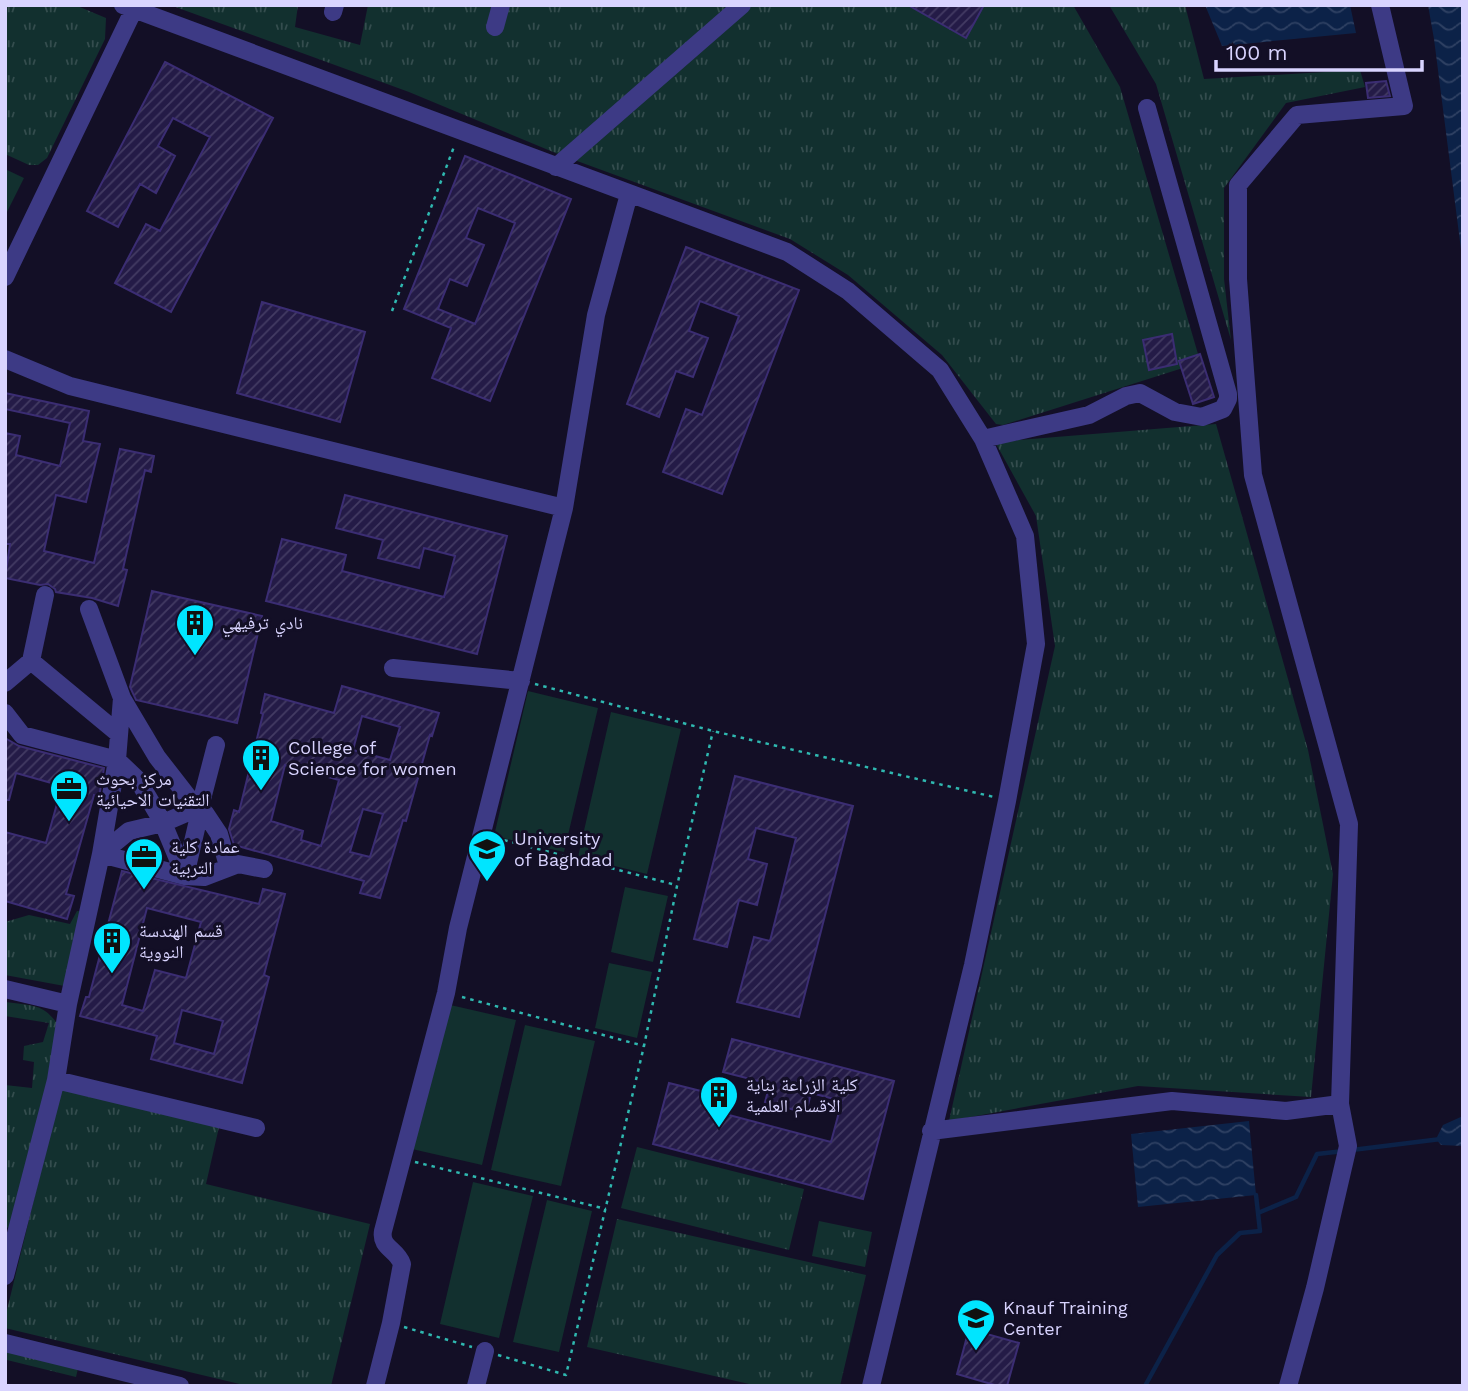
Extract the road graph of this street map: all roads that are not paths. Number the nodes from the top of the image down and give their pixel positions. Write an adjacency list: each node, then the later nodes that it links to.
1 (501, 5): 5 (street)
2 (742, 5): 7 (street)
3 (1380, 5): 35 (street)
4 (131, 7): 7 (street); 9 (street)
5 (495, 27)
6 (1146, 108): 11 (street)
7 (556, 167): 8 (street)
8 (629, 194): 11 (street); 12 (street)
9 (5, 277)
10 (5, 359): 12 (street)
11 (983, 439): 37 (street)
12 (564, 508): 17 (street)
13 (45, 595): 15 (street)
14 (89, 609): 19 (street)
15 (31, 661): 18 (street); 21 (street)
16 (393, 668): 17 (street)
17 (521, 681): 42 (street)
18 (5, 684)
19 (122, 698): 21 (street); 23 (street)
20 (5, 713): 24 (street)
21 (119, 734): 24 (street)
22 (216, 745): 26 (street)
23 (157, 757): 25 (street); 26 (street)
24 (117, 760): 25 (street); 28 (street)
25 (146, 794): 27 (street)
26 (198, 808): 27 (street); 29 (street); 31 (street)
27 (163, 823): 28 (street); 31 (street)
28 (101, 853): 31 (street); 33 (street)
29 (228, 866): 30 (street); 31 (street)
30 (264, 869)
31 (184, 876)
32 (5, 989): 33 (street)
33 (68, 1004): 34 (street)
34 (56, 1080): 36 (street); 38 (street)
35 (1340, 1104): 37 (street); 45 (street)
36 (256, 1128)
37 (931, 1131): 44 (street)
38 (5, 1276)
39 (5, 1343): 41 (street)
40 (485, 1351): 43 (street)
41 (180, 1386)
42 (375, 1386)
43 (476, 1386)
44 (871, 1386)
45 (1288, 1386)

